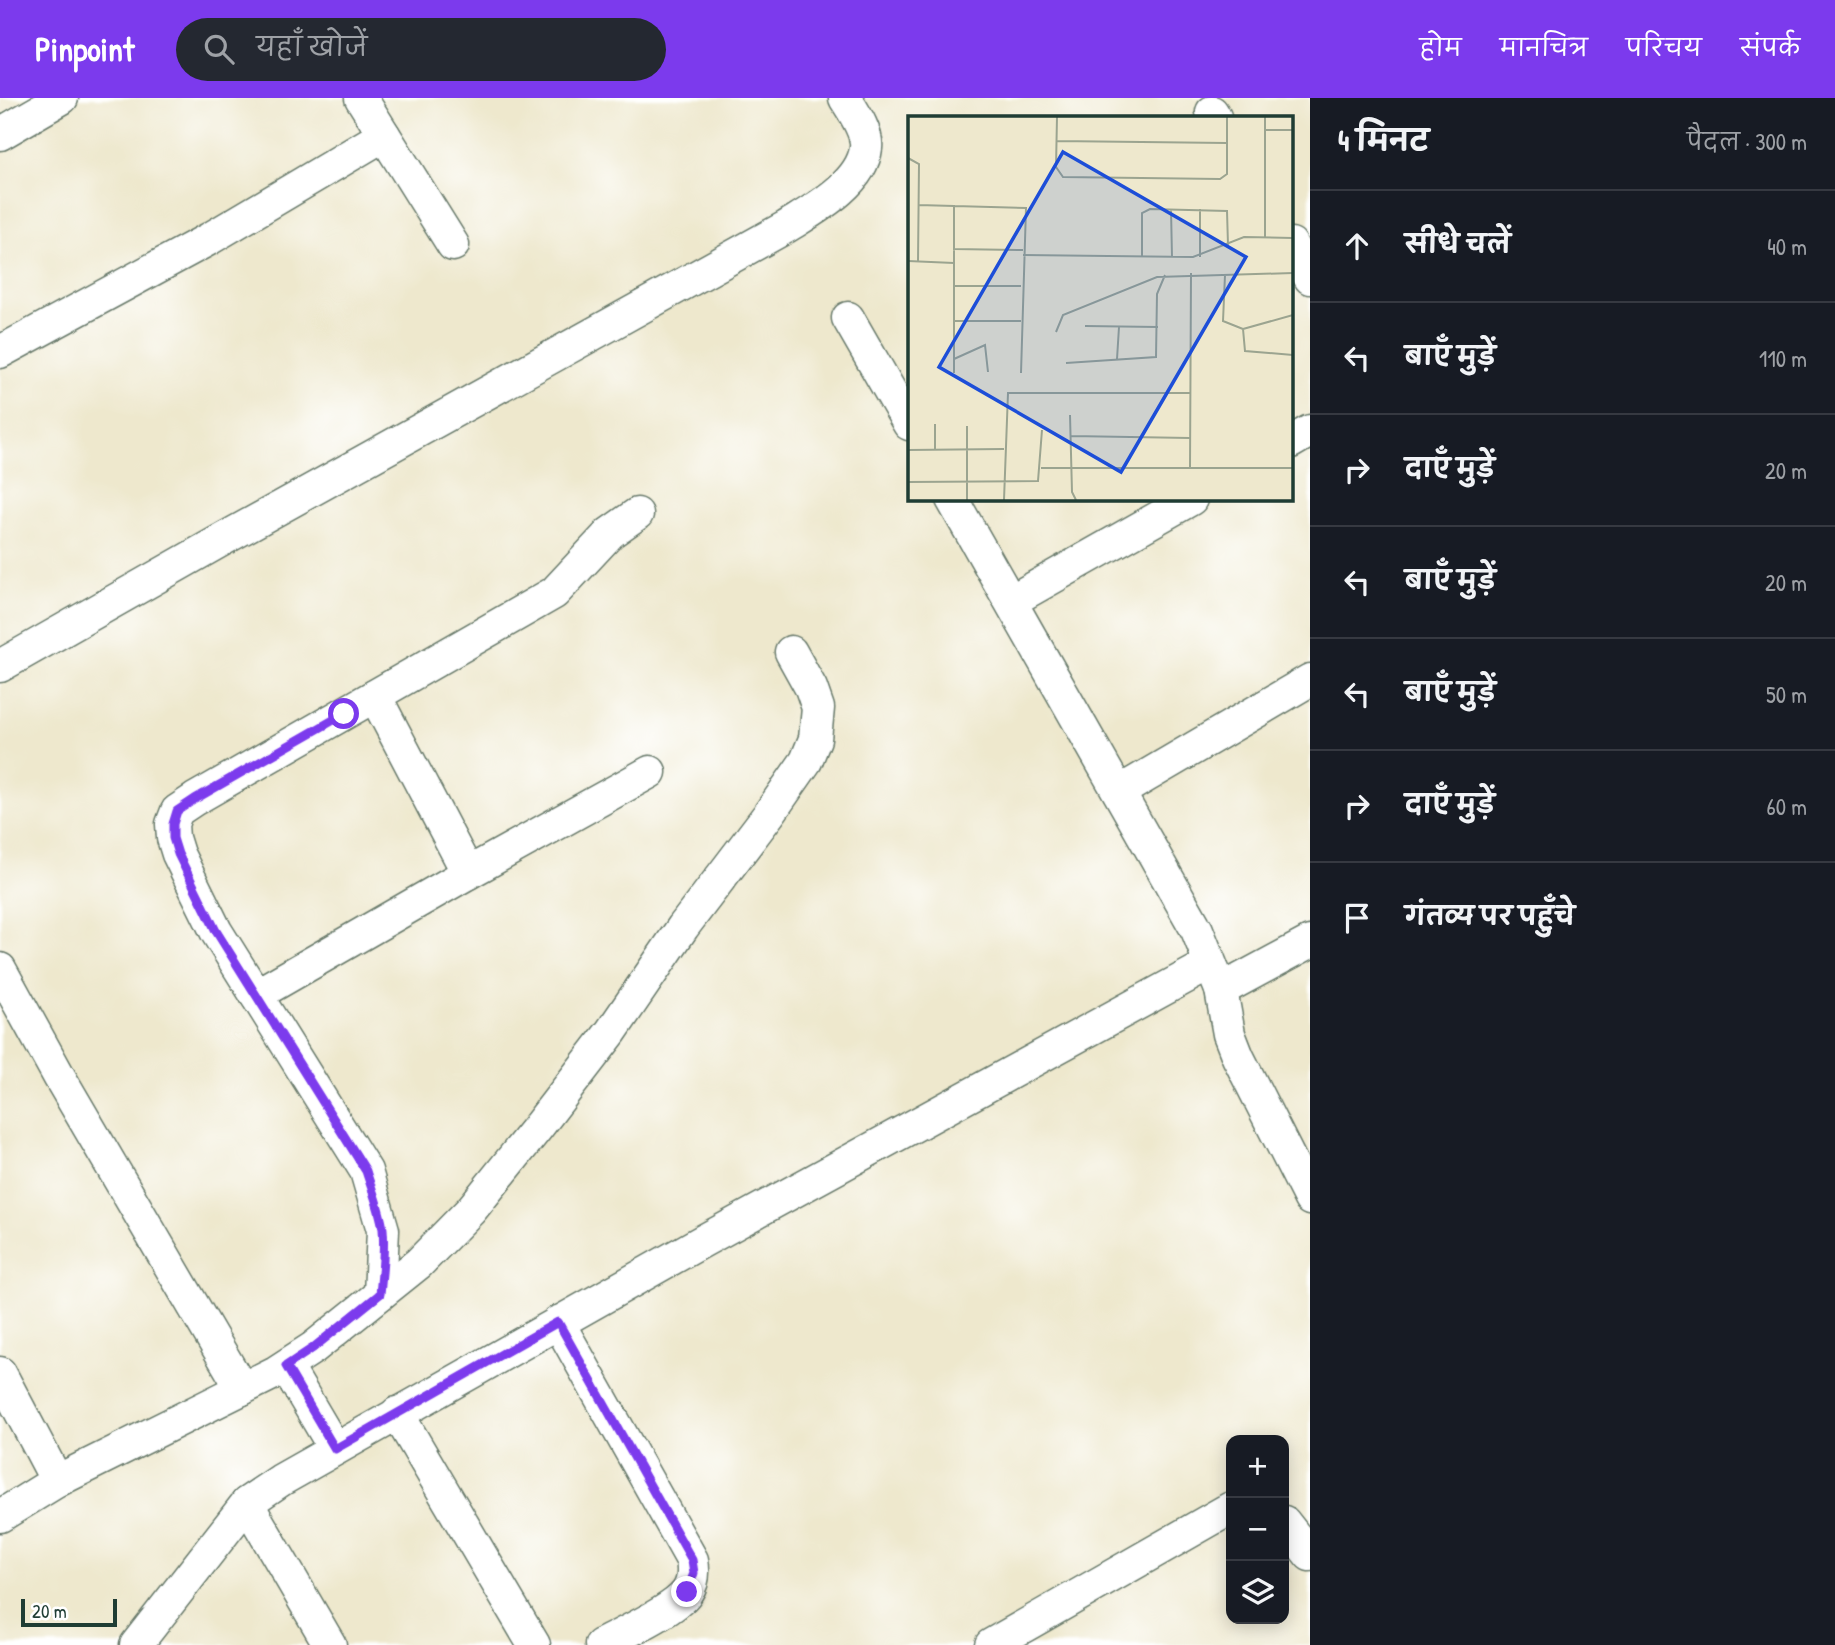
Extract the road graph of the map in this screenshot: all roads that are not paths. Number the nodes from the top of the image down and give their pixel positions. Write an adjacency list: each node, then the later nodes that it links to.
1 (62, 98): 4 (street)
2 (361, 98): 5 (street)
3 (845, 98): 19 (street)
4 (0, 134)
5 (384, 135): 6 (street); 10 (street)
6 (453, 245)
7 (1293, 248): 8 (street)
8 (1310, 278)
9 (848, 318): 11 (street)
10 (0, 352)
11 (908, 423)
12 (1310, 431): 13 (street)
13 (1293, 441)
14 (953, 500): 17 (street)
15 (1189, 500): 17 (street)
16 (637, 514): 21 (street)
17 (1011, 601): 23 (street)
18 (791, 652): 30 (street)
19 (0, 666)
20 (1310, 680): 23 (street)
21 (375, 696): 24 (street); 28 (street)
22 (650, 772): 24 (street)
23 (1119, 792): 27 (street)
24 (468, 873): 28 (street)
25 (1310, 942): 27 (street)
26 (0, 969): 34 (street)
27 (1215, 977): 29 (street); 31 (street)
28 (256, 995): 30 (street)
29 (1310, 1199)
30 (380, 1294): 32 (street)
31 (558, 1322): 35 (street); 46 (street)
32 (286, 1366): 34 (street); 36 (street)
33 (0, 1373): 37 (street)
34 (242, 1390): 37 (street)
35 (397, 1413): 36 (street); 45 (street)
36 (335, 1449): 38 (street)
37 (57, 1481): 40 (street)
38 (247, 1503): 43 (street); 44 (street)
39 (1226, 1511): 47 (street)
40 (0, 1516)
41 (1289, 1528): 42 (street)
42 (1310, 1555)
43 (136, 1645)
44 (330, 1645)
45 (534, 1645)
46 (601, 1645)
47 (991, 1645)

